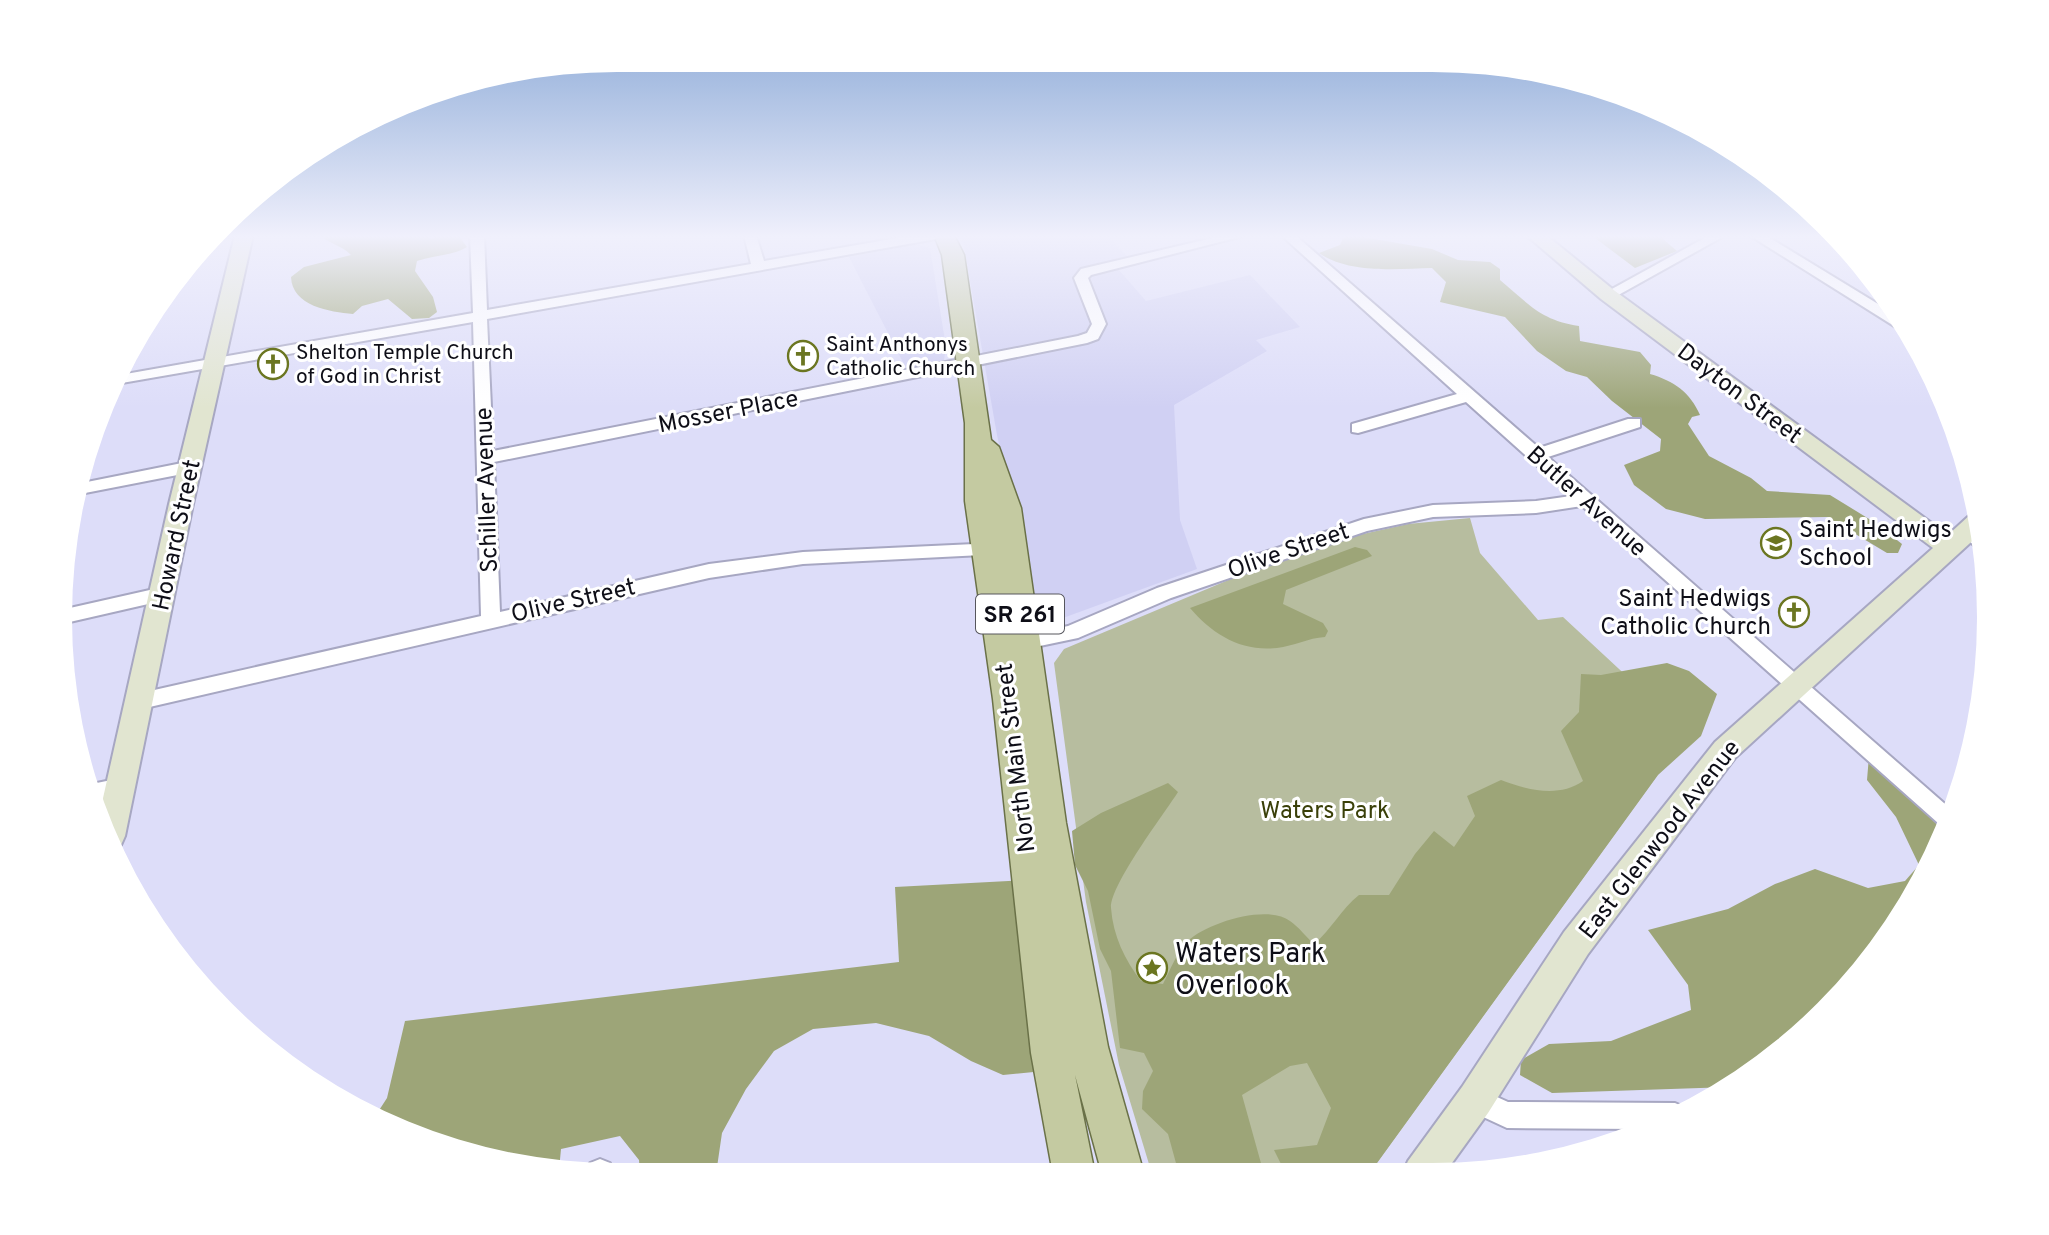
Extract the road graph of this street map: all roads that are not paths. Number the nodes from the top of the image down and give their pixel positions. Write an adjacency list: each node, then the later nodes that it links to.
1 (231, 293): 15 (main road, Howard Street)
2 (480, 293): 14 (street, Schiller Avenue)
3 (619, 293): 14 (street)
4 (959, 293): 16 (main road, North Main Street / SR 261)
5 (1087, 293): 16 (street, Mosser Place)
6 (1352, 293): 18 (street, Butler Avenue)
7 (1605, 293): 10 (street, Dayton Street)
8 (1612, 293): 10 (street)
9 (1849, 293): 12 (street)
10 (1608, 295): 26 (street, Dayton Street)
11 (1880, 307): 12 (street)
12 (1876, 309): 13 (street)
13 (1886, 315)
14 (481, 317): 15 (street); 22 (street, Schiller Avenue)
15 (215, 362): 17 (street); 23 (main road, Howard Street)
16 (970, 363): 22 (street, Mosser Place); 27 (main road, North Main Street / SR 261)
17 (127, 378)
18 (1469, 396): 20 (street); 21 (street, Butler Avenue)
19 (1634, 424): 21 (street)
20 (1358, 428)
21 (1536, 455): 25 (street, Butler Avenue)
22 (487, 458): 30 (street, Schiller Avenue)
23 (192, 467): 24 (street); 28 (main road, Howard Street)
24 (87, 488)
25 (1585, 500): 31 (street, Olive Street); 32 (street, Butler Avenue)
26 (1970, 536): 32 (main road, East Glenwood Avenue)
27 (1000, 549): 30 (street, Olive Street); 31 (main road, North Main Street / SR 261)
28 (163, 594): 29 (street); 33 (main road, Howard Street)
29 (72, 614)
30 (491, 620): 33 (street, Olive Street)
31 (1014, 655): 38 (main road, North Main Street / SR 261)
32 (1795, 684): 36 (street, Butler Avenue); 39 (main road, East Glenwood Avenue)
33 (141, 701): 34 (main road, Howard Street)
34 (121, 787): 35 (street); 37 (main road, Howard Street)
35 (101, 791)
36 (1941, 814)
37 (113, 825)
38 (1051, 923): 41 (main road, SR 261); 42 (main road, SR 261)
39 (1475, 1100): 40 (street); 43 (main road, East Glenwood Avenue)
40 (1653, 1116)
41 (1072, 1163)
42 (1120, 1163)
43 (1429, 1163)

